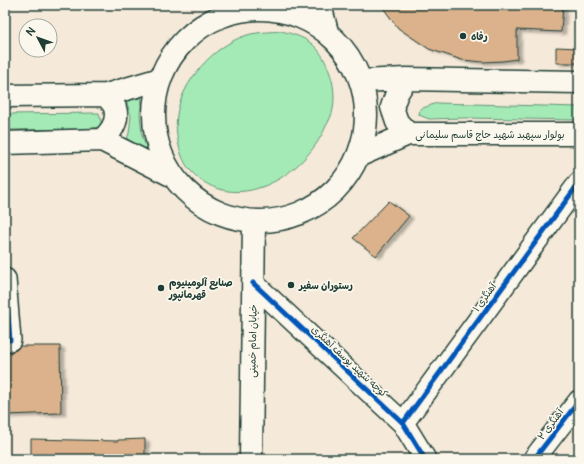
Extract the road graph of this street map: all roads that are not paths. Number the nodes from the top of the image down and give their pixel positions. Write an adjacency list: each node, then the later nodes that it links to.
1 (320, 5): 3 (main road)
2 (219, 12): 3 (main road); 4 (main road)
3 (328, 32): 6 (main road)
4 (160, 78): 8 (main road); 15 (main road)
5 (406, 79): 6 (main road); 7 (main road); 10 (main road)
6 (361, 81): 14 (main road)
7 (579, 82)
8 (106, 95): 9 (main road); 12 (main road)
9 (5, 96)
10 (408, 134): 11 (main road, بولوار سپهبد شهید حاج قاسم سلیمانی); 14 (main road, بولوار سپهبد شهید حاج قاسم سلیمانی)
11 (579, 134)
12 (102, 140): 13 (main road); 15 (main road)
13 (5, 143)
14 (358, 156): 17 (main road)
15 (171, 175): 17 (main road)
16 (579, 183): 22 (street, آهنگری ۱)
17 (254, 222): 19 (main road, خیابان امام خمینی)
18 (5, 279): 20 (street)
19 (253, 284): 22 (street, کوچه شهید یوسف آهنگری); 23 (main road, خیابان امام خمینی)
20 (10, 340)
21 (579, 401): 25 (street, آهنگری ۲)
22 (403, 423): 24 (street, کوچه شهید یوسف آهنگری)
23 (251, 459)
24 (426, 459)
25 (534, 459)

